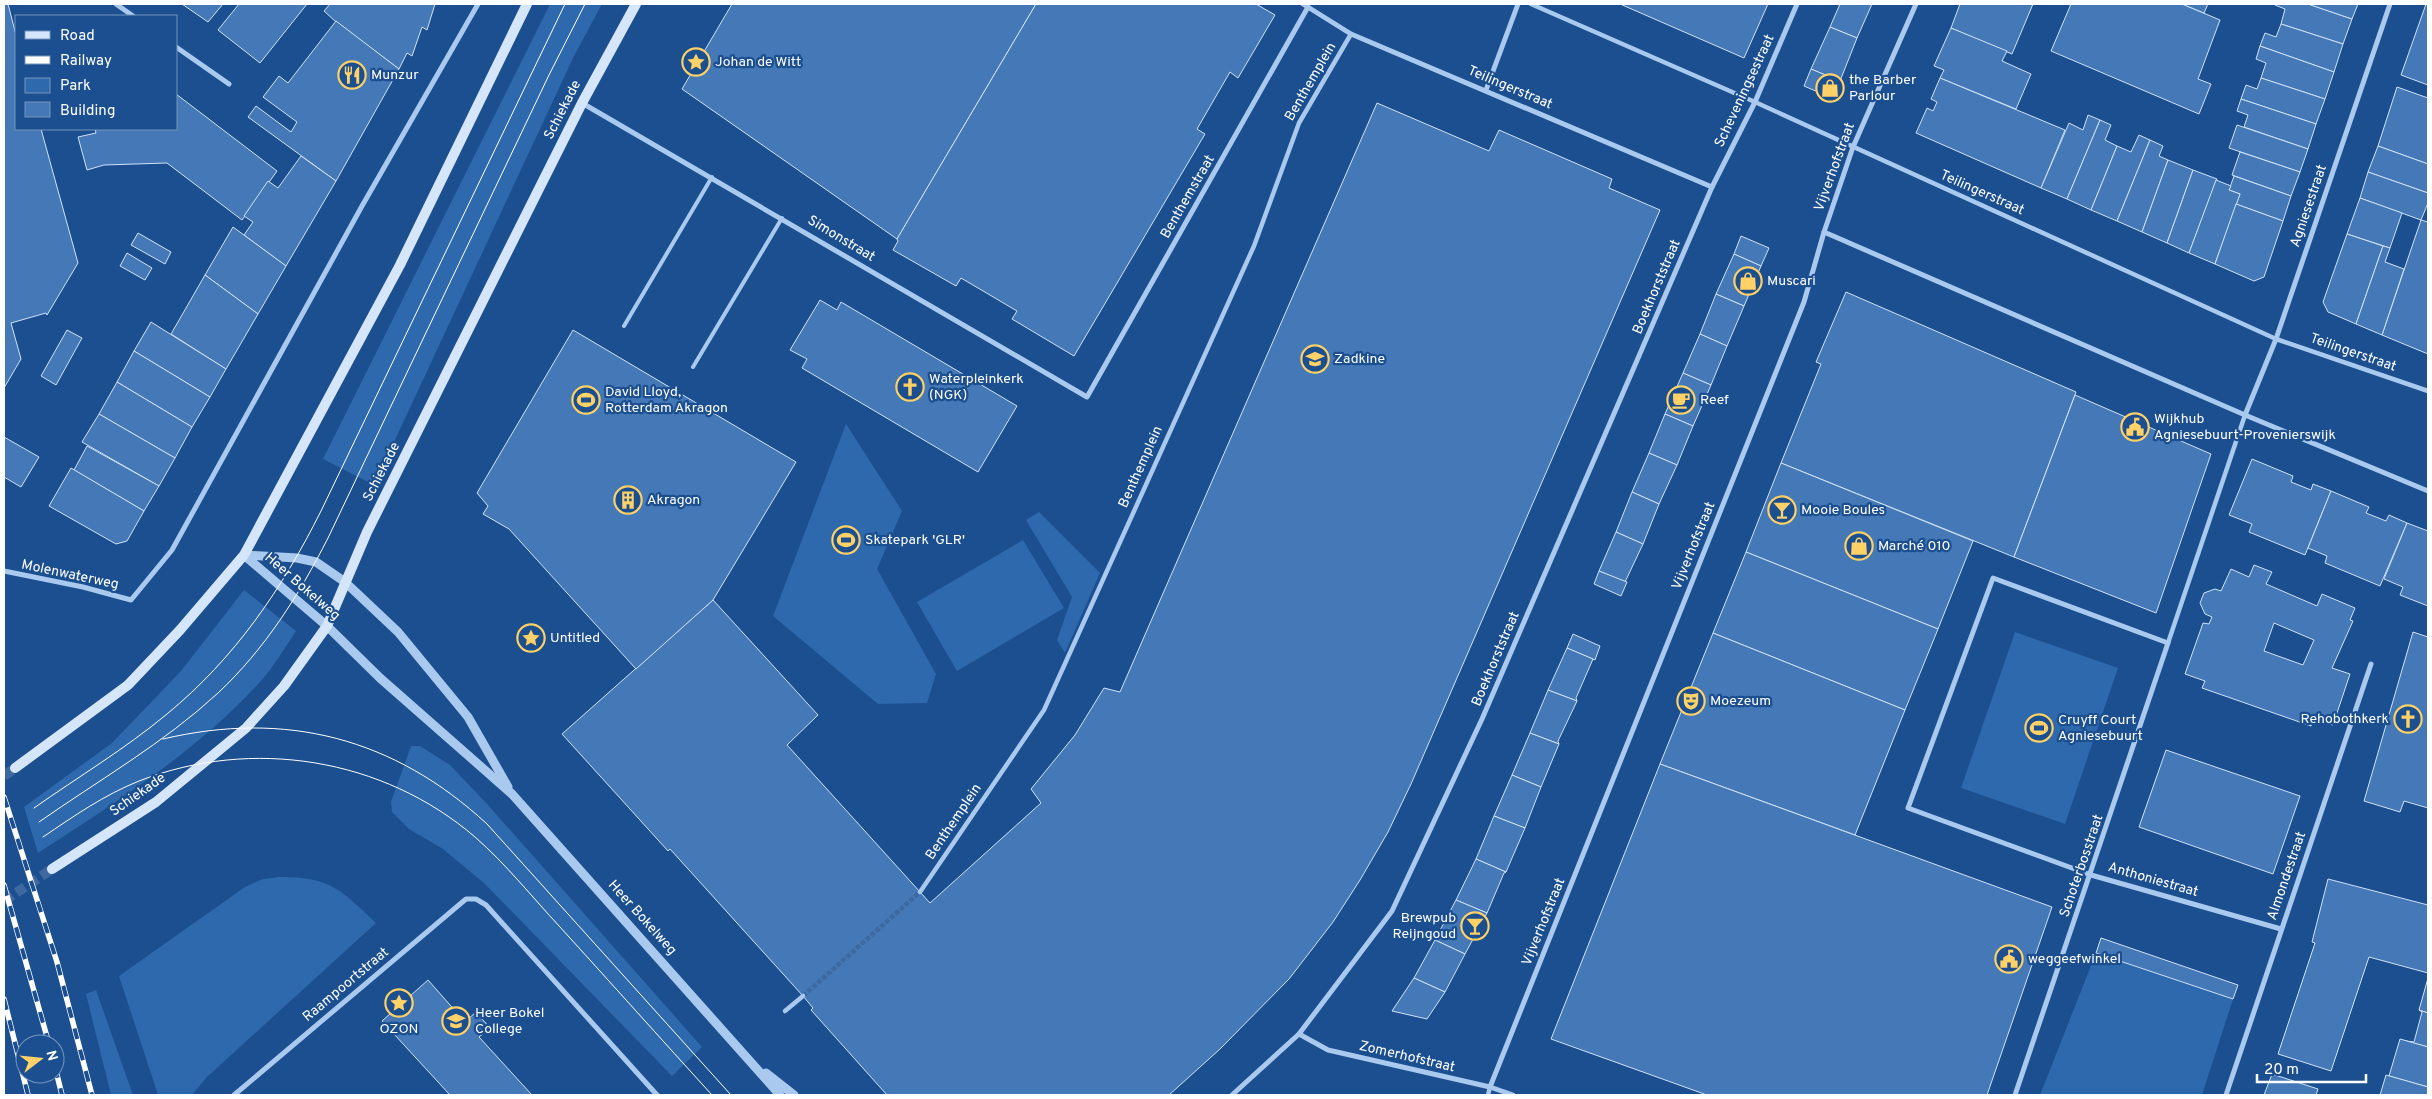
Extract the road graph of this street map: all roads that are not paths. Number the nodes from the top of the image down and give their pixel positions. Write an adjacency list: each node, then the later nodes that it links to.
1 (116, 4): 12 (street)
2 (478, 4): 32 (street, Molenwaterweg)
3 (527, 4): 31 (main road)
4 (636, 4): 17 (main road, Schiekade)
5 (1303, 4): 11 (street, Teilingerstraat)
6 (1518, 4): 16 (street)
7 (1531, 4): 18 (street, Teilingerstraat)
8 (1797, 4): 18 (street, Scheveningsestraat)
9 (1916, 4): 19 (street, Vijverhofstraat)
10 (2390, 4): 25 (street, Agniesestraat)
11 (1308, 7): 13 (street, Teilingerstraat); 28 (street, Benthemstraat)
12 (132, 15)
13 (1351, 34): 16 (street, Teilingerstraat); 41 (street, Benthemplein)
14 (178, 48): 15 (street)
15 (229, 84)
16 (1486, 90): 21 (street, Teilingerstraat)
17 (582, 102): 20 (street, Simonstraat); 33 (main road, Schiekade)
18 (1754, 102): 19 (street, Teilingerstraat); 21 (street, Scheveningsestraat)
19 (1853, 147): 23 (street, Vijverhofstraat); 25 (street, Teilingerstraat)
20 (712, 177): 22 (street, Simonstraat); 24 (lane)
21 (1712, 187): 45 (street, Boekhorststraat)
22 (782, 218): 26 (lane); 28 (street, Simonstraat)
23 (1824, 232): 29 (street); 47 (street, Vijverhofstraat)
24 (624, 326)
25 (2276, 339): 27 (street, Teilingerstraat); 29 (street, Agniesestraat)
26 (693, 368)
27 (2428, 391)
28 (1087, 397)
29 (2245, 415): 30 (street); 35 (street, Schoterbosstraat)
30 (2428, 490)
31 (244, 555): 33 (street, Heer Bokelweg); 34 (street, Heer Bokelweg); 37 (main road)
32 (4, 572)
33 (345, 582): 34 (main road, Schiekade); 38 (street, Heer Bokelweg)
34 (327, 626): 38 (street, Heer Bokelweg); 39 (main road, Schiekade)
35 (2168, 643): 40 (street, Schoterbosstraat); 40 (street, Anthoniestraat)
36 (2371, 664): 42 (street, Almondestraat)
37 (15, 768)
38 (512, 794): 46 (street, Heer Bokelweg)
39 (52, 869)
40 (2091, 874): 42 (street, Anthoniestraat); 55 (street, Schoterbosstraat)
41 (920, 892)
42 (2281, 929): 56 (street, Almondestraat)
43 (803, 996): 44 (street)
44 (785, 1012)
45 (1299, 1034): 47 (street, Zomerhofstraat); 52 (street, Boekhorststraat)
46 (750, 1060): 50 (street, Heer Bokelweg); 51 (street, Heer Bokelweg)
47 (1490, 1087): 53 (street, Vijverhofstraat); 54 (street, Zomerhofstraat)
48 (234, 1095): 49 (street, Raampoortstraat)
49 (657, 1095)
50 (780, 1095)
51 (794, 1095)
52 (1232, 1095)
53 (1488, 1095)
54 (1513, 1095)
55 (2015, 1095)
56 (2226, 1095)

